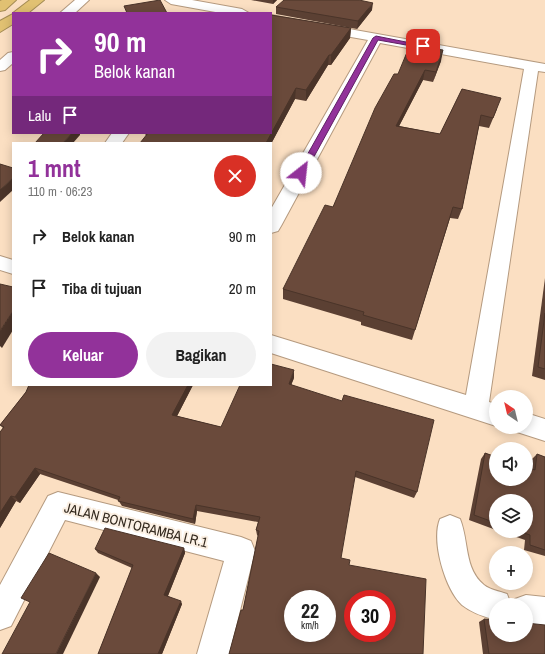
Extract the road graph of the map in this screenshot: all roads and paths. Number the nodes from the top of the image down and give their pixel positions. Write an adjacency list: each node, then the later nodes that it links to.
1 (10, 0): 6 (highway)
2 (38, 0): 7 (highway)
3 (83, 0): 8 (street)
4 (171, 0): 5 (street)
5 (214, 3): 9 (street)
6 (0, 7)
7 (21, 12)
8 (68, 12)
9 (234, 12)
10 (12, 19): 12 (highway)
11 (272, 19): 13 (street)
12 (0, 28)
13 (376, 38): 16 (street); 19 (street)
14 (12, 57): 15 (street)
15 (0, 67)
16 (538, 67): 21 (street)
17 (121, 134): 18 (street)
18 (114, 142)
19 (272, 224)
20 (272, 344): 21 (street)
21 (486, 411)
22 (533, 426): 23 (street)
23 (545, 430)
24 (450, 529): 25 (street)
25 (489, 603)
26 (533, 611): 27 (street)
27 (545, 612)
28 (0, 615): 29 (street, JALAN BONTORAMBA LR.1)
29 (214, 654)

